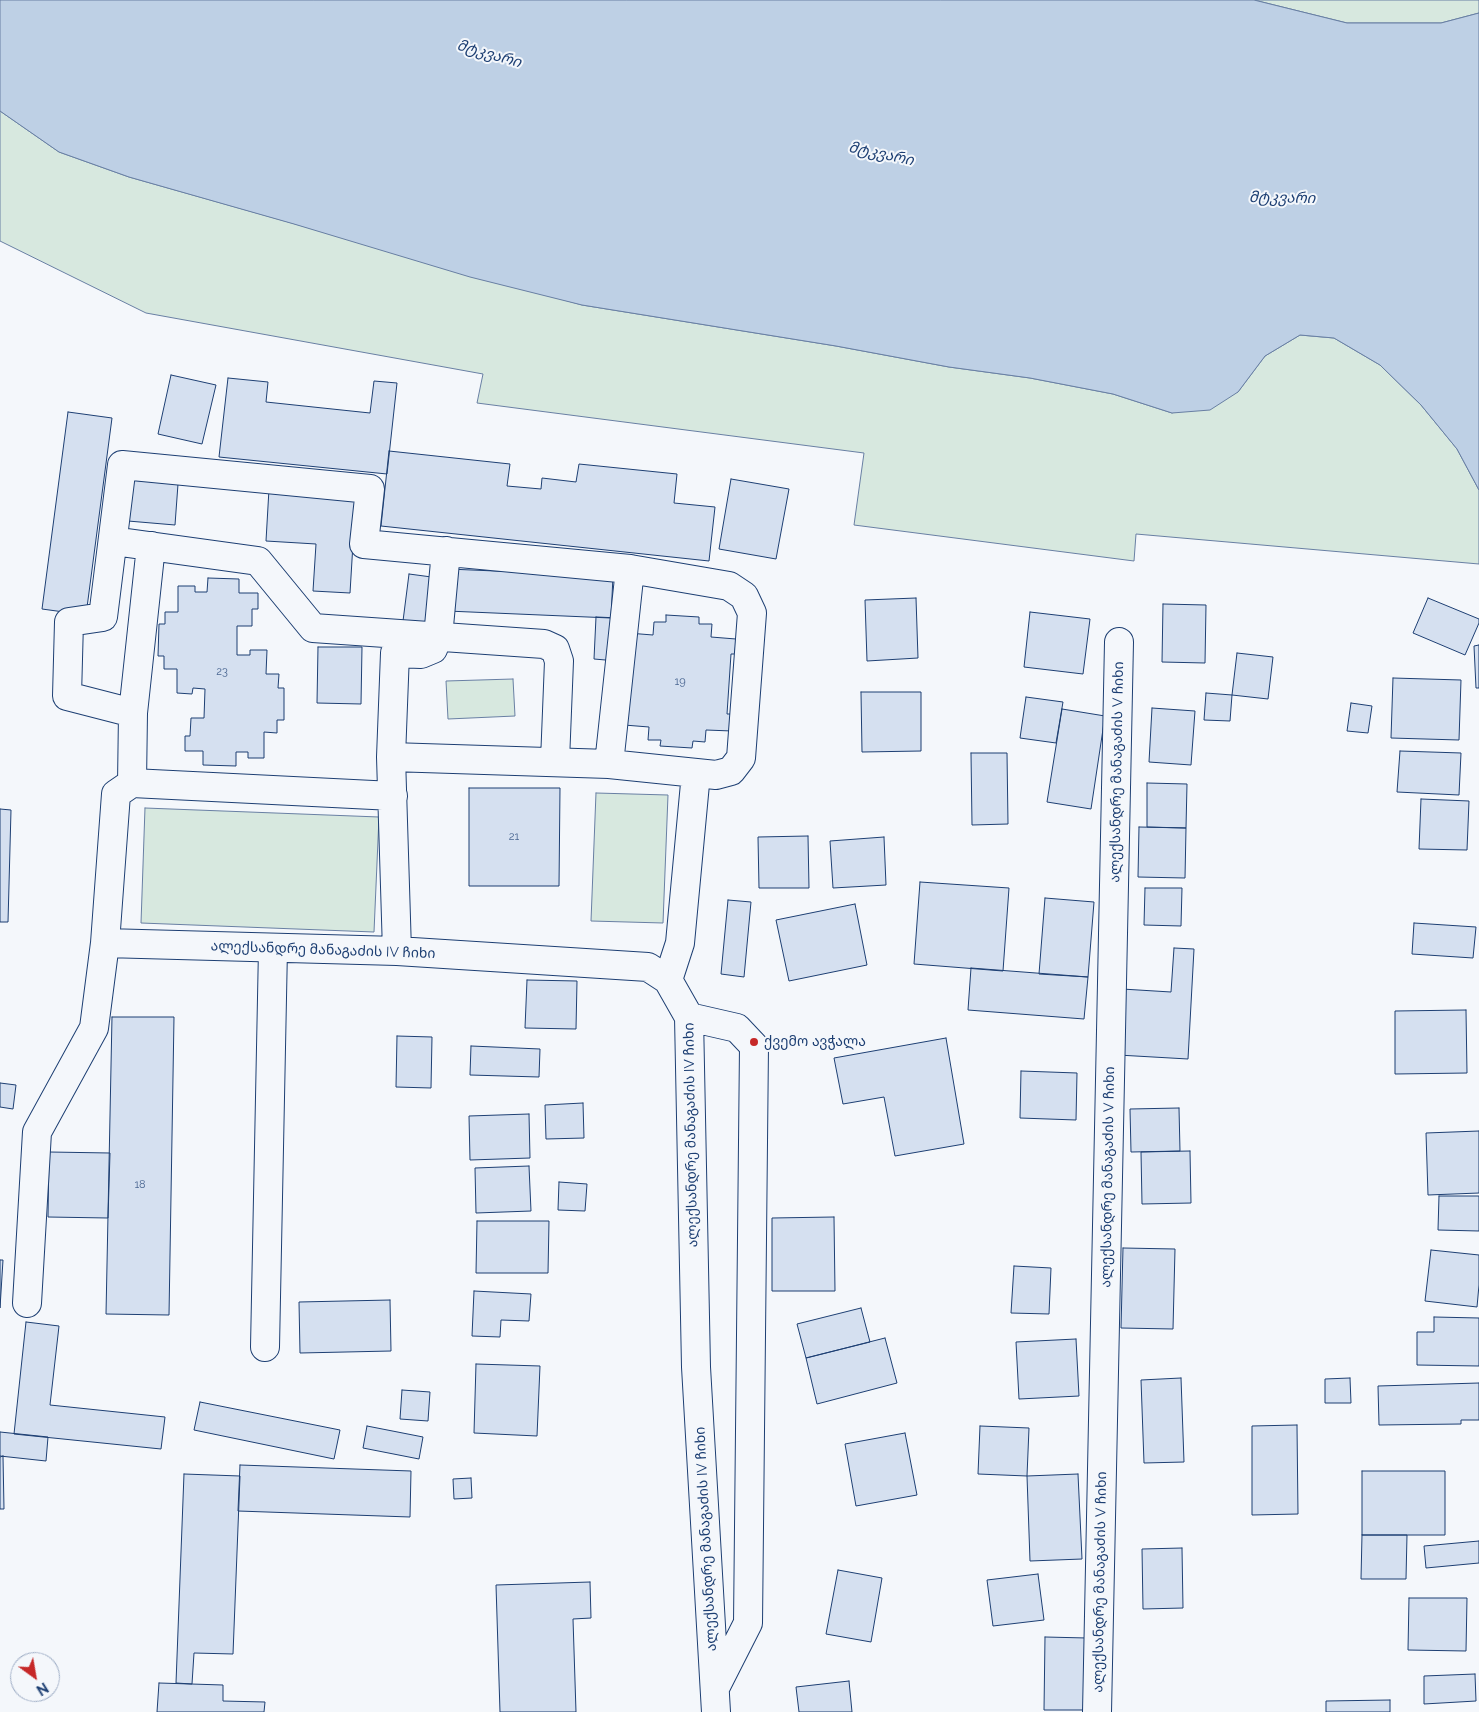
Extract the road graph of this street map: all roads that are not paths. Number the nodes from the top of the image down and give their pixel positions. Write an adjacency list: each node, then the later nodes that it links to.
1 (113, 541): 2 (street); 3 (street); 7 (street)
2 (151, 546): 5 (street); 7 (street)
3 (446, 551): 4 (street); 5 (street)
4 (630, 569): 10 (street); 11 (street)
5 (438, 637): 8 (street); 9 (street)
6 (1119, 642): 22 (street, ალექსანდრე მანაგაძის V ჩიხი)
7 (133, 713): 12 (street)
8 (391, 757): 9 (street); 13 (street)
9 (555, 761): 10 (street)
10 (609, 764): 11 (street)
11 (696, 774): 17 (street)
12 (132, 782): 13 (street); 14 (street)
13 (392, 796): 16 (street)
14 (105, 943): 15 (street, ალექსანდრე მანაგაძის IV ჩიხი); 19 (street)
15 (273, 948): 16 (street, ალექსანდრე მანაგაძის IV ჩიხი); 20 (street)
16 (397, 951): 17 (street, ალექსანდრე მანაგაძის IV ჩიხი)
17 (668, 980): 18 (street, ალექსანდრე მანაგაძის IV ჩიხი)
18 (689, 1017): 21 (street, ალექსანდრე მანაგაძის IV ჩიხი); 21 (street)
19 (27, 1303)
20 (265, 1347)
21 (716, 1700)
22 (1097, 1712)

